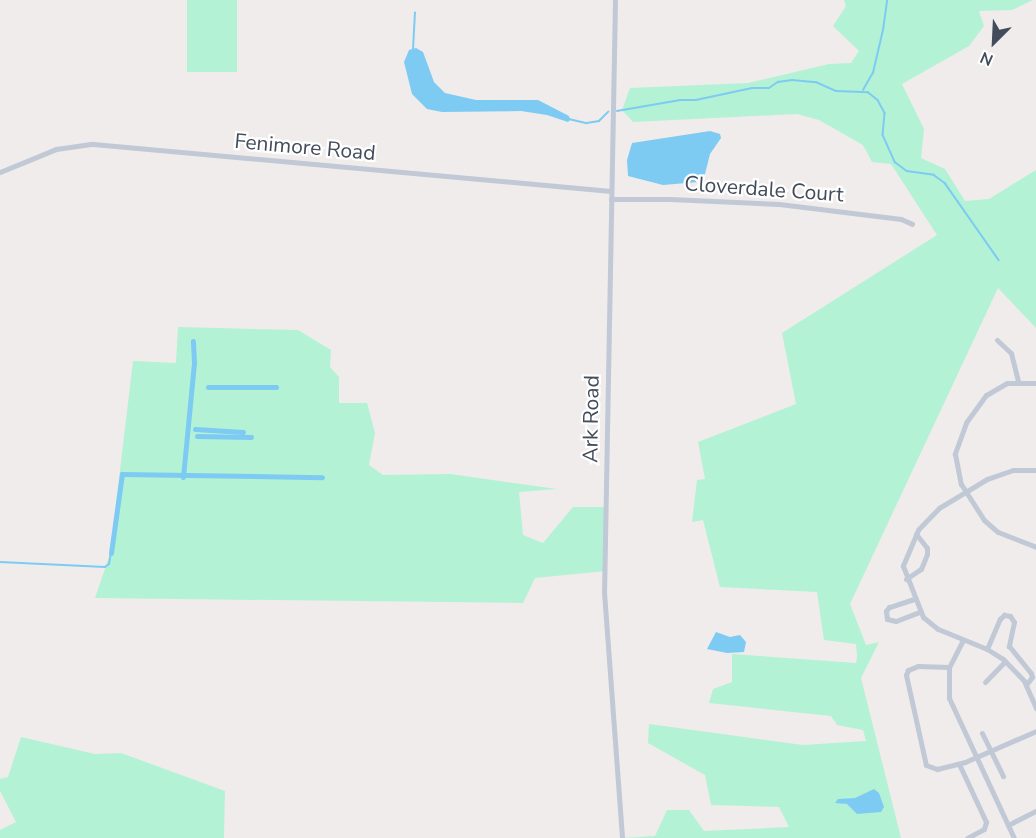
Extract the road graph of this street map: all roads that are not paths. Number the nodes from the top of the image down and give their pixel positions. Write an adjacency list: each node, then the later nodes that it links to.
1 (615, 0): 3 (street, Ark Road)
2 (0, 171): 3 (street, Fenimore Road)
3 (611, 191): 4 (street, Ark Road)
4 (611, 199): 5 (street, Cloverdale Court); 31 (street, Ark Road)
5 (912, 224)
6 (997, 340): 7 (street)
7 (1018, 382): 8 (street); 10 (street)
8 (1036, 383)
9 (1036, 470): 10 (street)
10 (966, 492): 11 (street); 12 (street)
11 (916, 534): 13 (street); 13 (street)
12 (1036, 547)
13 (906, 579): 14 (street)
14 (914, 599): 15 (street); 15 (street)
15 (920, 612): 16 (street)
16 (963, 640): 17 (street); 19 (street)
17 (987, 649): 18 (street); 21 (street)
18 (1005, 661): 20 (street); 21 (street)
19 (949, 667): 26 (street); 27 (street)
20 (985, 682)
21 (1026, 684): 22 (street)
22 (1036, 708)
23 (1036, 731): 25 (street)
24 (982, 734): 25 (street)
25 (991, 750): 26 (street); 28 (street)
26 (975, 758): 27 (street); 30 (street)
27 (959, 764): 32 (street)
28 (1003, 776)
29 (1036, 811): 30 (street)
30 (1008, 825): 33 (street)
31 (622, 838)
32 (967, 838)
33 (1014, 838)

